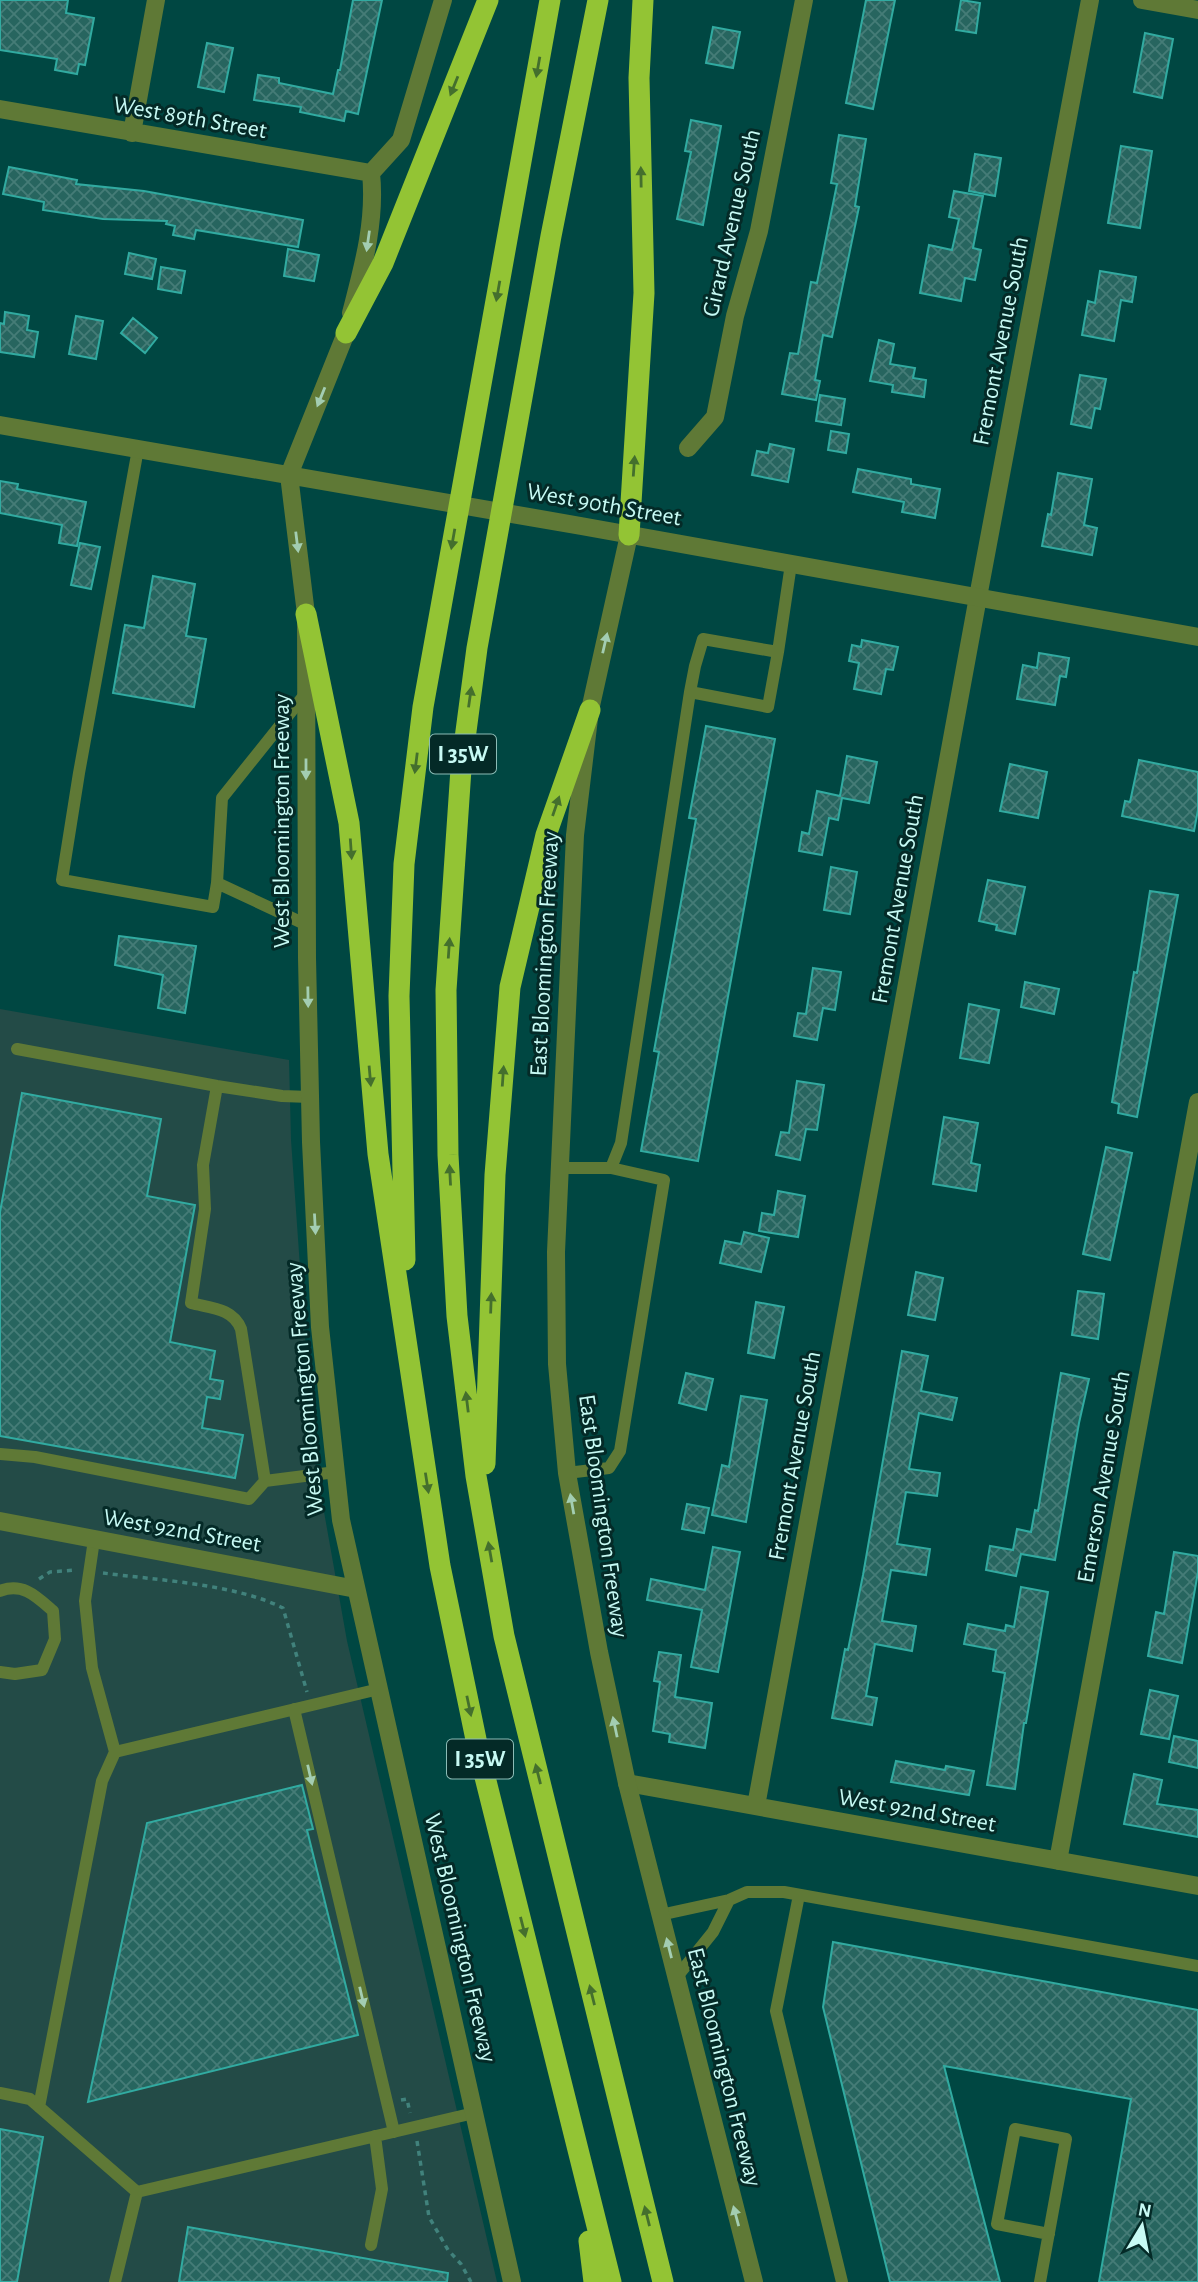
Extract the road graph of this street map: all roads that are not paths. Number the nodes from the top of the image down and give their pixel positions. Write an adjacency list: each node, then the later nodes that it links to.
1 (156, 0): 12 (street)
2 (443, 0): 13 (street)
3 (488, 0): 14 (highway, one-way to 14)
4 (550, 0): 36 (highway, I 35W, one-way to 36)
5 (598, 0): 41 (highway, I 35W, one-way to 5)
6 (643, 0): 19 (highway, one-way to 6)
7 (804, 0): 16 (street, Girard Avenue South)
8 (1090, 0): 21 (street, Fremont Avenue South)
9 (1142, 0): 10 (street)
10 (1198, 10)
11 (0, 110): 12 (street, West 89th Street)
12 (132, 133): 13 (street, West 89th Street)
13 (371, 173): 14 (street, one-way to 14)
14 (346, 333): 18 (street, one-way to 18)
15 (0, 425): 17 (street, West 90th Street)
16 (688, 448)
17 (138, 449): 18 (street, West 90th Street); 28 (lane)
18 (289, 475): 19 (street, West 90th Street); 22 (street, West Bloomington Freeway, one-way to 22)
19 (629, 535): 20 (street, West 90th Street); 27 (street, East Bloomington Freeway, one-way to 19)
20 (791, 564): 21 (street, West 90th Street); 24 (lane)
21 (978, 597): 23 (street, West 90th Street); 51 (street, Fremont Avenue South)
22 (306, 614): 26 (street, West Bloomington Freeway); 36 (highway, one-way to 36)
23 (1198, 637)
24 (778, 652): 25 (lane); 25 (lane)
25 (690, 692): 35 (lane)
26 (306, 693): 28 (lane); 29 (street, West Bloomington Freeway, one-way to 29)
27 (590, 710): 34 (street, East Bloomington Freeway); 41 (highway, one-way to 27)
28 (217, 883): 29 (lane)
29 (307, 925): 32 (street, West Bloomington Freeway, one-way to 32)
30 (17, 1049): 31 (lane)
31 (217, 1086): 32 (lane); 40 (lane)
32 (310, 1097): 38 (street, West Bloomington Freeway, one-way to 38)
33 (1198, 1102): 52 (street, Emerson Avenue South)
34 (559, 1168): 35 (lane); 39 (street, East Bloomington Freeway)
35 (611, 1168): 39 (lane)
36 (410, 1367): 64 (highway, I 35W, one-way to 64)
37 (0, 1454): 40 (lane)
38 (335, 1472): 40 (lane); 44 (street, West Bloomington Freeway)
39 (567, 1474): 50 (street, East Bloomington Freeway, one-way to 39)
40 (265, 1481)
41 (484, 1518): 72 (highway, I 35W, one-way to 41)
42 (0, 1521): 43 (street, West 92nd Street)
43 (94, 1540): 44 (street, West 92nd Street); 49 (lane)
44 (356, 1589): 47 (street, West Bloomington Freeway)
45 (0, 1591): 46 (lane)
46 (0, 1672)
47 (379, 1689): 48 (lane); 61 (street, West Bloomington Freeway)
48 (294, 1709): 49 (lane); 62 (lane, one-way to 62)
49 (115, 1752): 60 (lane)
50 (627, 1783): 51 (street, West 92nd Street); 56 (street, East Bloomington Freeway)
51 (756, 1806): 52 (street, West 92nd Street)
52 (1058, 1861): 53 (street, West 92nd Street)
53 (1198, 1886)
54 (799, 1895): 55 (lane); 57 (lane); 74 (lane)
55 (729, 1900): 56 (lane); 58 (lane)
56 (660, 1915): 58 (street, East Bloomington Freeway, one-way to 56)
57 (1198, 1966)
58 (676, 1978): 73 (street, East Bloomington Freeway, one-way to 58)
59 (0, 2093): 60 (lane)
60 (40, 2107): 65 (lane)
61 (474, 2113): 62 (lane); 69 (street, West Bloomington Freeway)
62 (394, 2132): 63 (lane)
63 (375, 2136): 65 (lane); 67 (lane)
64 (577, 2145): 70 (highway); 71 (highway, I 35W)
65 (137, 2192): 68 (lane)
66 (1049, 2234): 66 (lane); 75 (lane)
67 (371, 2245)
68 (115, 2282)
69 (512, 2282)
70 (594, 2282)
71 (611, 2282)
72 (663, 2282)
73 (754, 2282)
74 (842, 2282)
75 (1040, 2282)

